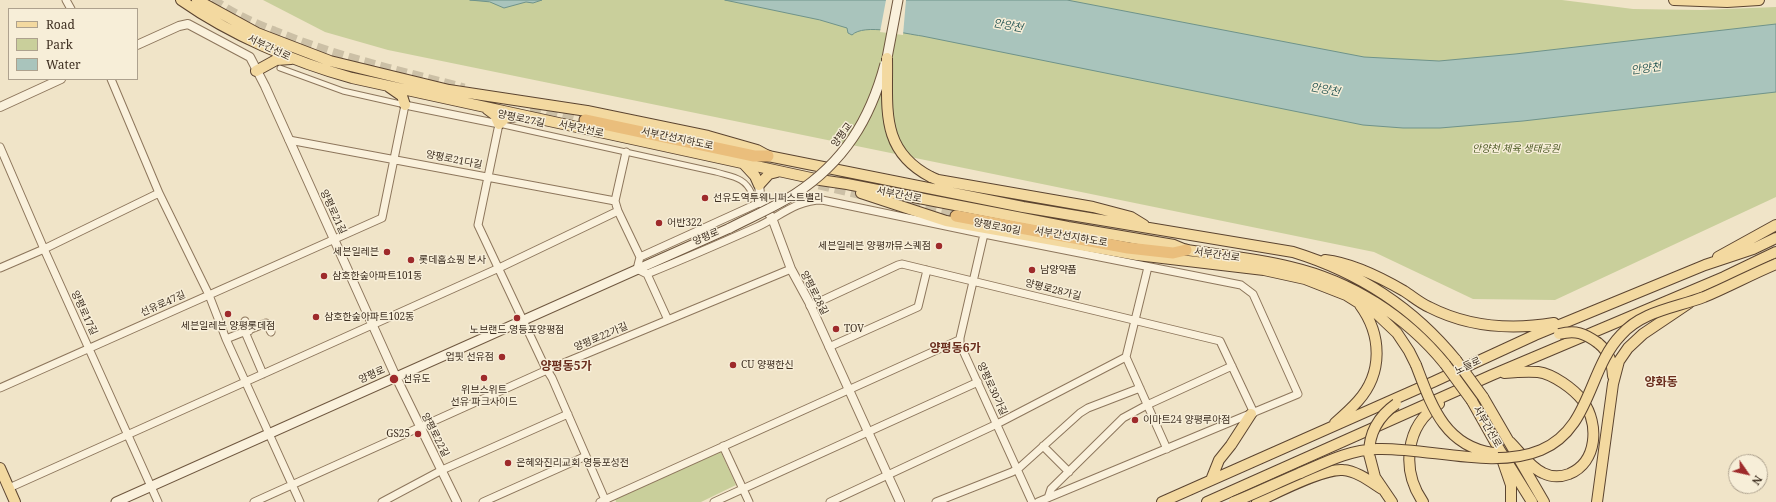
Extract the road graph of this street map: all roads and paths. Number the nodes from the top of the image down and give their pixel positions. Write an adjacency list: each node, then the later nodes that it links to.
1 (181, 0): 10 (main road, 서부간선로)
2 (197, 0): 7 (main road, 서부간선로)
3 (206, 0): 7 (main road)
4 (898, 0): 9 (main road, 양평교)
5 (1674, 0): 6 (main road)
6 (1759, 0)
7 (224, 15): 26 (main road, 서부간선로)
8 (138, 45): 12 (street, 양평로21길)
9 (887, 58): 41 (main road, bridge); 42 (main road, 양평교, bridge)
10 (290, 59): 12 (main road); 15 (main road, 서부간선로)
11 (280, 68): 17 (street, 양평로27길)
12 (256, 71): 23 (street, 양평로21길)
13 (59, 80): 18 (street)
14 (111, 80): 33 (street)
15 (389, 87): 16 (main road, 서부간선로); 17 (main road)
16 (424, 94): 17 (main road); 19 (main road, 서부간선로)
17 (405, 105): 22 (street, 양평로27길); 27 (street)
18 (0, 106)
19 (485, 107): 20 (main road, 서부간선로); 22 (main road)
20 (518, 115): 22 (main road); 28 (main road, 서부간선로)
21 (585, 120): 26 (highway, 서부간선지하도로)
22 (499, 124): 25 (street, 양평로27길); 30 (street)
23 (288, 140): 27 (street, 양평로21다길); 45 (street, 양평로21길)
24 (0, 147): 46 (street, 양평로17길)
25 (626, 152): 34 (street, 양평로27길); 35 (street)
26 (768, 156): 41 (main road, 서부간선로)
27 (394, 159): 30 (street, 양평로21다길); 45 (street, 선유로47길)
28 (743, 163): 29 (main road, 서부간선로); 32 (main road)
29 (778, 172): 31 (main road, 서부간선로); 32 (main road)
30 (488, 177): 35 (street, 양평로21다길); 55 (street)
31 (834, 183): 48 (main road, 서부간선로); 48 (main road)
32 (759, 185): 36 (street, 양평로28길)
33 (159, 193): 46 (street); 62 (street)
34 (752, 194)
35 (615, 201): 37 (street)
36 (761, 202): 39 (street, 양평로28길); 49 (street, 양평로)
37 (618, 211): 49 (street); 55 (street)
38 (956, 216): 48 (highway, 서부간선지하도로)
39 (772, 218): 43 (street, 양평로30길); 57 (street, 양평로28길); 59 (street, 양평로)
40 (1776, 225): 52 (main road)
41 (1148, 227): 50 (main road, 서부간선로)
42 (730, 228): 56 (main road, 양평로)
43 (984, 234): 53 (street, 양평로30길); 61 (street)
44 (1776, 238): 52 (main road, 노들로)
45 (334, 239): 62 (street, 선유로47길); 70 (street, 양평로21길)
46 (44, 249): 54 (street); 77 (street, 양평로17길)
47 (1776, 252): 60 (main road, 노들로)
48 (1186, 255): 63 (main road); 105 (main road, 서부간선로, bridge)
49 (640, 257): 56 (street)
50 (1312, 258): 68 (main road); 101 (main road, 서부간선로, bridge)
51 (1776, 264): 105 (main road, bridge)
52 (1705, 265): 68 (main road, 노들로)
53 (1148, 267): 67 (street); 93 (street, 양평로30길)
54 (0, 268)
55 (499, 268): 65 (street); 70 (street)
56 (637, 269): 59 (street); 65 (main road, 양평로)
57 (791, 269): 64 (street, 양평로28길); 66 (street, 양평로22가길)
58 (927, 270): 61 (street, 양평로28가길); 64 (street, 양평로28가길); 76 (street)
59 (647, 274): 66 (street)
60 (1724, 277): 82 (main road, 노들로); 87 (main road)
61 (973, 281): 67 (street, 양평로28가길); 75 (street)
62 (209, 294): 74 (street); 77 (street, 선유로47길)
63 (1358, 302): 97 (main road); 105 (main road, bridge)
64 (810, 306): 76 (street, 양평로28길)
65 (522, 320): 80 (street); 83 (main road, 양평로)
66 (668, 320): 80 (street, 양평로22가길)
67 (1135, 320): 78 (street); 79 (street, 양평로28가길)
68 (1574, 320): 73 (main road, 노들로)
69 (245, 321): 71 (street)
70 (373, 325): 81 (street); 83 (street, 양평로21길)
71 (247, 331): 72 (street); 74 (street); 81 (street)
72 (271, 332)
73 (1535, 335): 86 (main road, 노들로); 87 (main road, bridge)
74 (226, 339): 84 (street)
75 (959, 340): 85 (street, 양평로30가길); 90 (street)
76 (829, 347): 90 (street, 양평로28길)
77 (89, 348): 88 (street, 선유로47길); 100 (street, 양평로17길)
78 (1126, 357): 89 (street); 95 (street)
79 (1232, 366): 92 (street); 93 (street, 양평로28가길)
80 (547, 370): 94 (street); 96 (street, 양평로22가길)
81 (263, 374): 84 (street)
82 (1492, 375): 91 (main road, 노들로); 101 (main road, bridge)
83 (396, 377): 96 (street, 양평로22길); 99 (main road, 양평로)
84 (246, 382): 99 (street); 100 (street)
85 (978, 382): 95 (street, 양평로30가길); 98 (street)
86 (1433, 382): 97 (main road, 노들로); 117 (main road, bridge)
87 (1613, 384): 145 (main road)
88 (0, 388)
89 (1140, 388): 92 (street); 103 (street)
90 (849, 390): 98 (street, 양평로28길); 102 (street)
91 (1458, 390): 137 (main road, 노들로); 141 (main road)
92 (1147, 405): 104 (street); 110 (street)
93 (1253, 413): 104 (street); 112 (main road)
94 (568, 414): 106 (street); 109 (street)
95 (997, 424): 108 (street, 양평로30가길); 111 (street)
96 (420, 427): 109 (street, 양평로22길); 113 (street, 양평로22가길)
97 (1330, 428): 112 (main road, 노들로)
98 (868, 432): 111 (street, 양평로28길); 116 (street)
99 (270, 433): 113 (street); 114 (main road, 양평로)
100 (128, 434): 114 (street, 양평로17길); 115 (street)
101 (1510, 442): 144 (main road, 서부간선로)
102 (723, 446): 116 (street); 120 (street)
103 (1044, 446): 108 (street); 110 (street)
104 (1167, 449): 118 (street)
105 (1502, 453): 138 (main road, bridge); 142 (main road); 143 (main road, 서부간선로)
106 (586, 456): 120 (street); 128 (street)
107 (0, 468): 115 (main road)
108 (1017, 469): 133 (street); 134 (street, 양평로30가길)
109 (442, 470): 119 (street); 127 (street, 양평로22길)
110 (1068, 472): 118 (street)
111 (887, 474): 131 (street); 132 (street, 양평로28길)
112 (1212, 480): 136 (main road, 노들로)
113 (292, 485): 124 (street, 양평로22가길); 125 (street)
114 (152, 486): 122 (main road, 양평로); 123 (street, 양평로17길)
115 (9, 488): 121 (main road)
116 (742, 489): 129 (street); 130 (street)
117 (1382, 489): 139 (main road); 140 (main road)
118 (1048, 498): 135 (street)
119 (395, 499): 126 (street)
120 (604, 501)
121 (15, 502)
122 (116, 502)
123 (158, 502)
124 (254, 502)
125 (300, 502)
126 (382, 502)
127 (457, 502)
128 (483, 502)
129 (714, 502)
130 (748, 502)
131 (830, 502)
132 (900, 502)
133 (936, 502)
134 (1032, 502)
135 (1038, 502)
136 (1162, 502)
137 (1207, 502)
138 (1234, 502)
139 (1257, 502)
140 (1392, 502)
141 (1424, 502)
142 (1511, 502)
143 (1532, 502)
144 (1544, 502)
145 (1597, 502)

